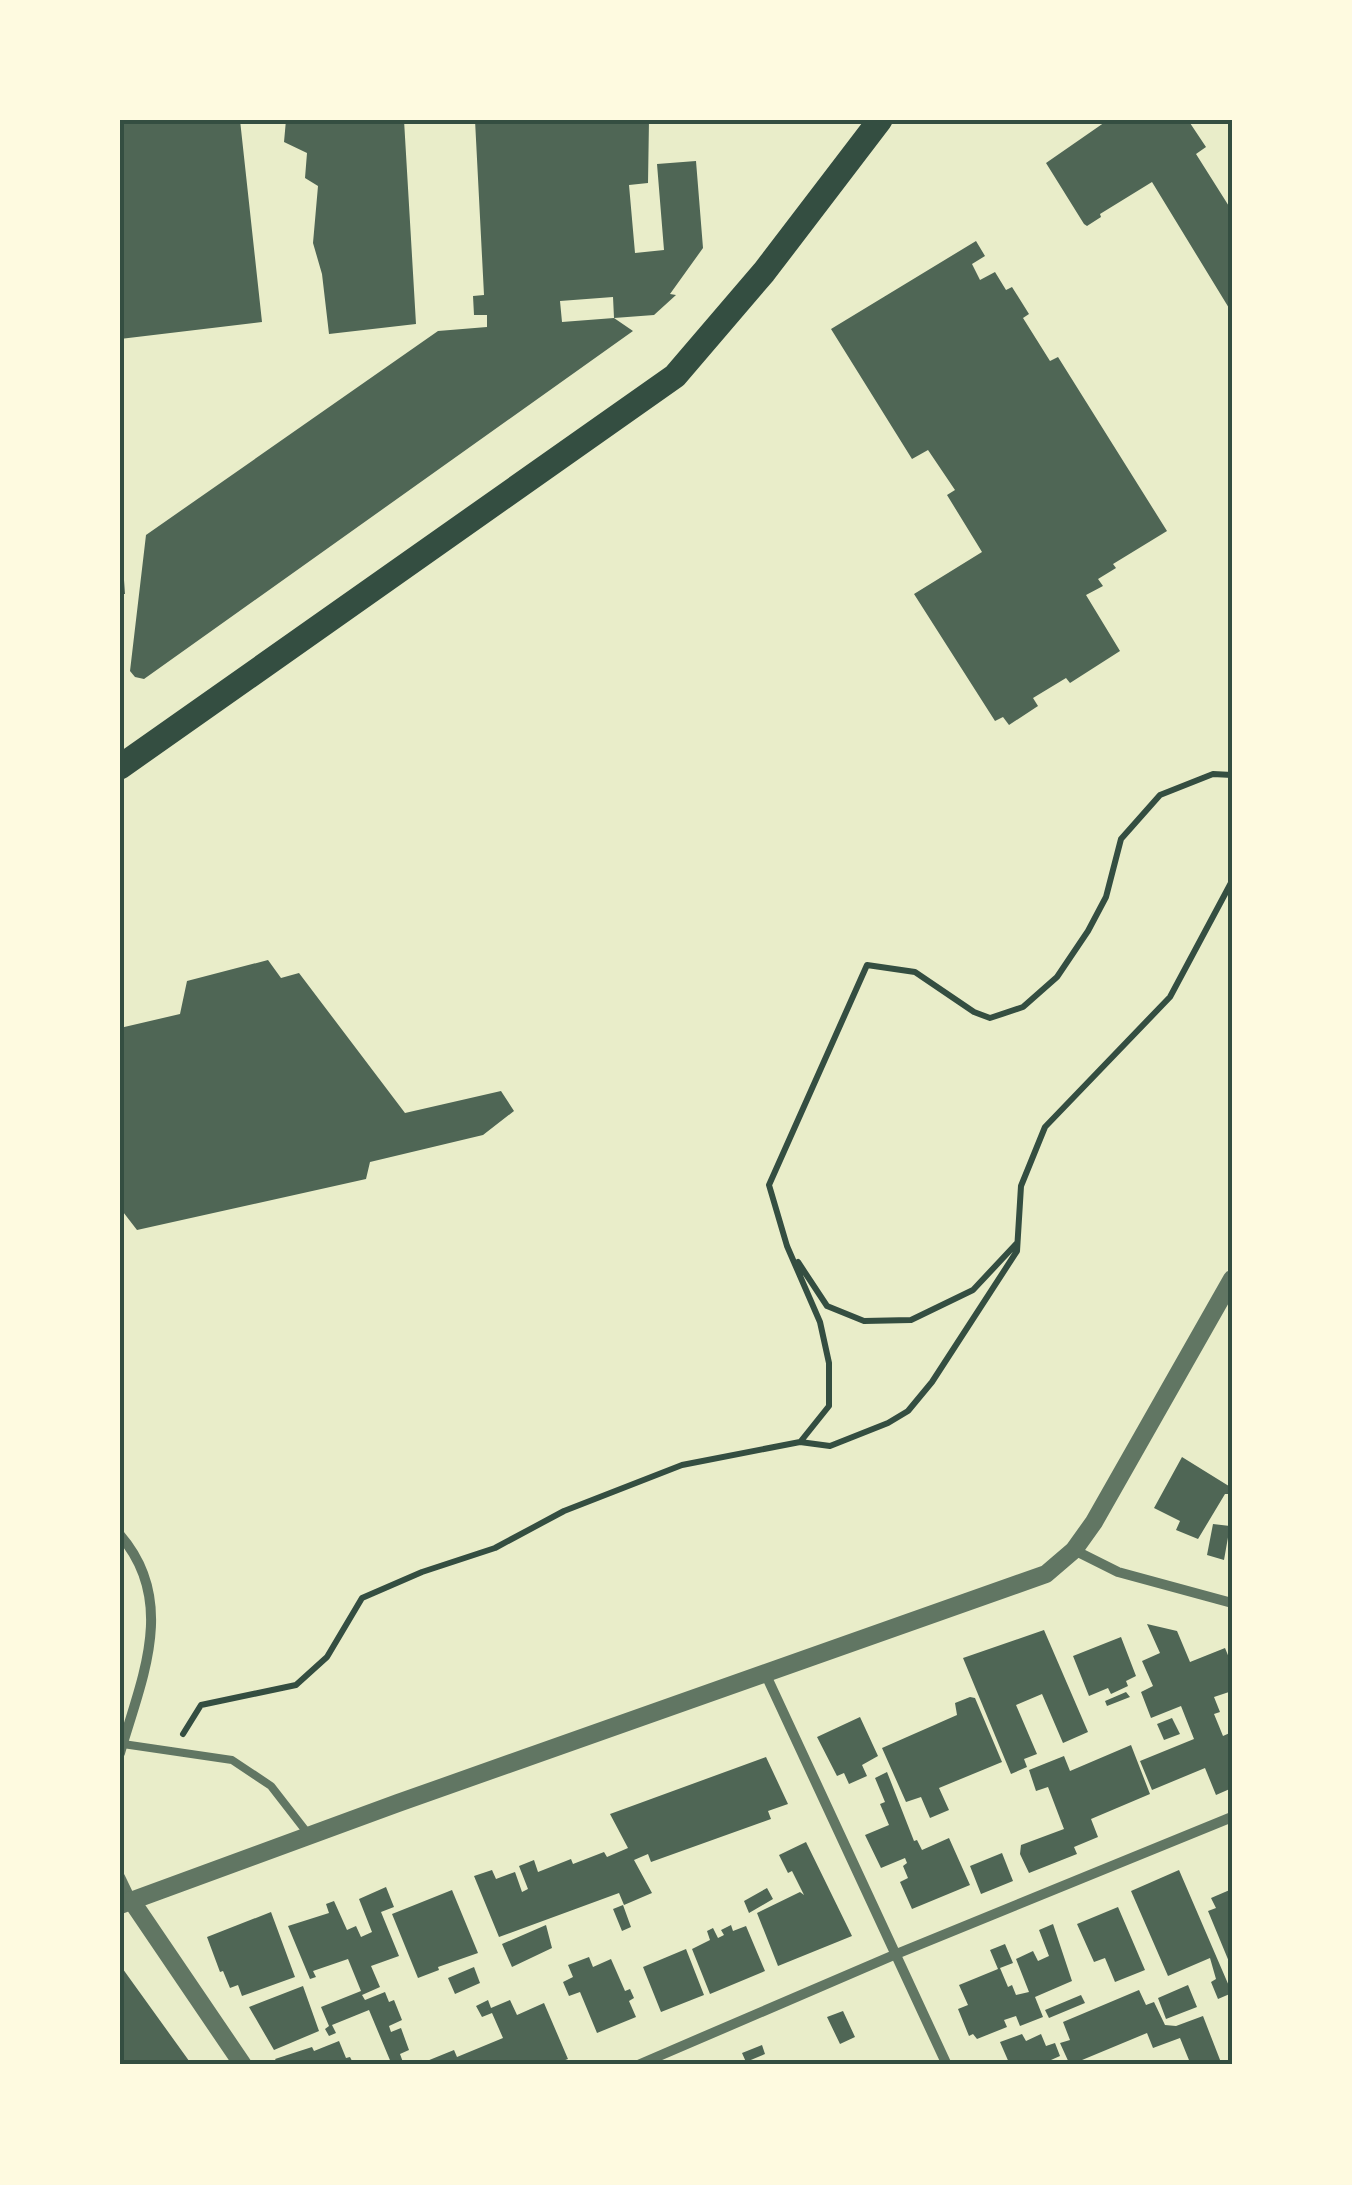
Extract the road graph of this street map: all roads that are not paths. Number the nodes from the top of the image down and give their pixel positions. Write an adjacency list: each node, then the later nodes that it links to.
1 (880, 120): 2 (main road)
2 (120, 767)
3 (1232, 1279): 5 (street)
4 (120, 1535): 8 (street)
5 (1074, 1550): 6 (street); 7 (street)
6 (1232, 1603)
7 (764, 1672): 10 (street); 13 (street)
8 (121, 1748): 10 (lane)
9 (1232, 1817): 13 (street)
10 (309, 1835): 12 (street)
11 (120, 1877): 12 (street)
12 (125, 1902): 14 (street)
13 (894, 1955): 15 (street); 16 (street)
14 (243, 2065)
15 (638, 2065)
16 (947, 2065)

